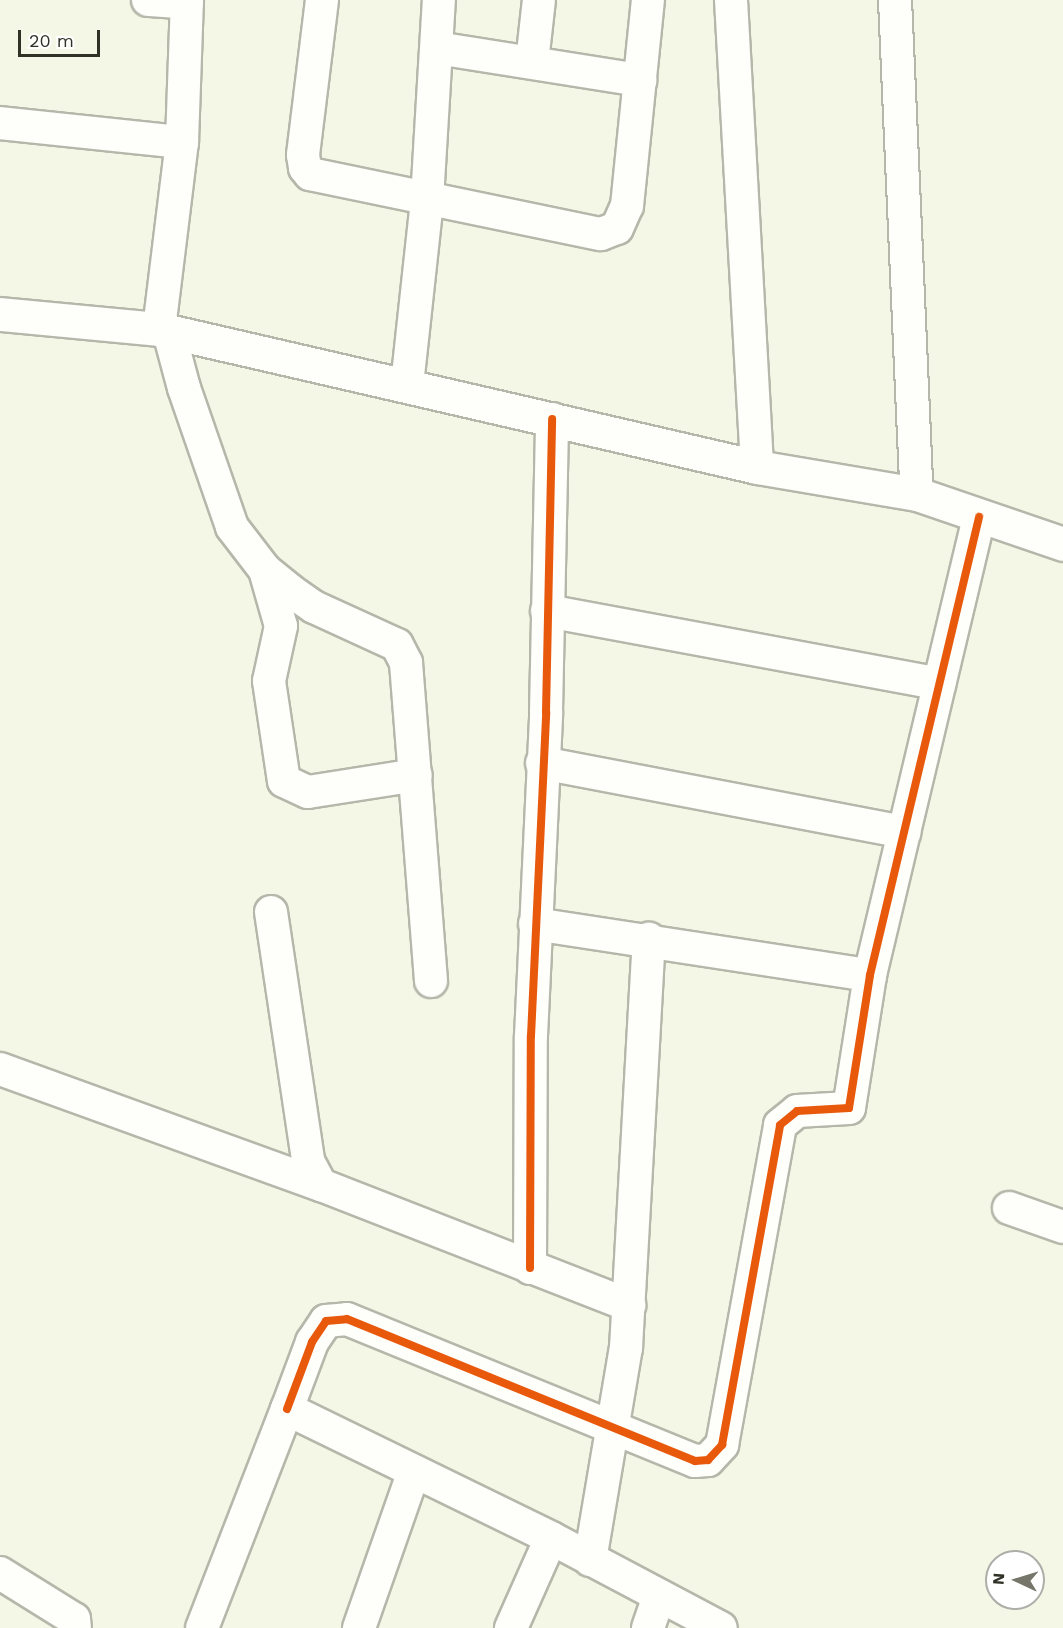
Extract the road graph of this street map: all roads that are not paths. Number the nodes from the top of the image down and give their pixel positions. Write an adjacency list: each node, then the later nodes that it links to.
1 (148, 0): 8 (street)
2 (322, 0): 14 (street)
3 (439, 0): 9 (street)
4 (539, 0): 10 (street)
5 (648, 0): 11 (street)
6 (731, 0): 19 (street)
7 (895, 0): 20 (street)
8 (187, 2): 13 (street)
9 (437, 48): 10 (street); 14 (street)
10 (532, 62): 11 (street)
11 (640, 80): 14 (street)
12 (0, 123): 13 (street)
13 (182, 142): 16 (street)
14 (427, 200): 17 (street)
15 (0, 314): 16 (main road)
16 (164, 331): 17 (main road); 23 (street)
17 (407, 385): 18 (main road)
18 (552, 419): 19 (main road); 24 (street)
19 (757, 466): 20 (main road)
20 (918, 494): 21 (main road)
21 (979, 517): 22 (main road); 25 (street)
22 (1063, 544)
23 (265, 570): 27 (street); 27 (street)
24 (547, 611): 25 (street); 26 (street)
25 (939, 684): 28 (street)
26 (542, 763): 28 (street); 30 (street)
27 (416, 775): 33 (street)
28 (904, 832): 32 (street)
29 (271, 912): 35 (street)
30 (535, 924): 31 (street); 38 (street)
31 (649, 939): 32 (street); 39 (street)
32 (870, 975): 41 (street)
33 (430, 981)
34 (0, 1069): 35 (street)
35 (321, 1185): 38 (street)
36 (1009, 1208): 37 (street)
37 (1063, 1227)
38 (530, 1268): 39 (street)
39 (629, 1305): 41 (street)
40 (287, 1409): 41 (street); 42 (street); 48 (street)
41 (614, 1431): 44 (street)
42 (414, 1471): 43 (street); 49 (street)
43 (551, 1538): 44 (street); 50 (street)
44 (590, 1560): 46 (street)
45 (0, 1573): 47 (street)
46 (659, 1596): 51 (street); 52 (street)
47 (75, 1628)
48 (202, 1628)
49 (359, 1628)
50 (511, 1628)
51 (648, 1628)
52 (721, 1628)

